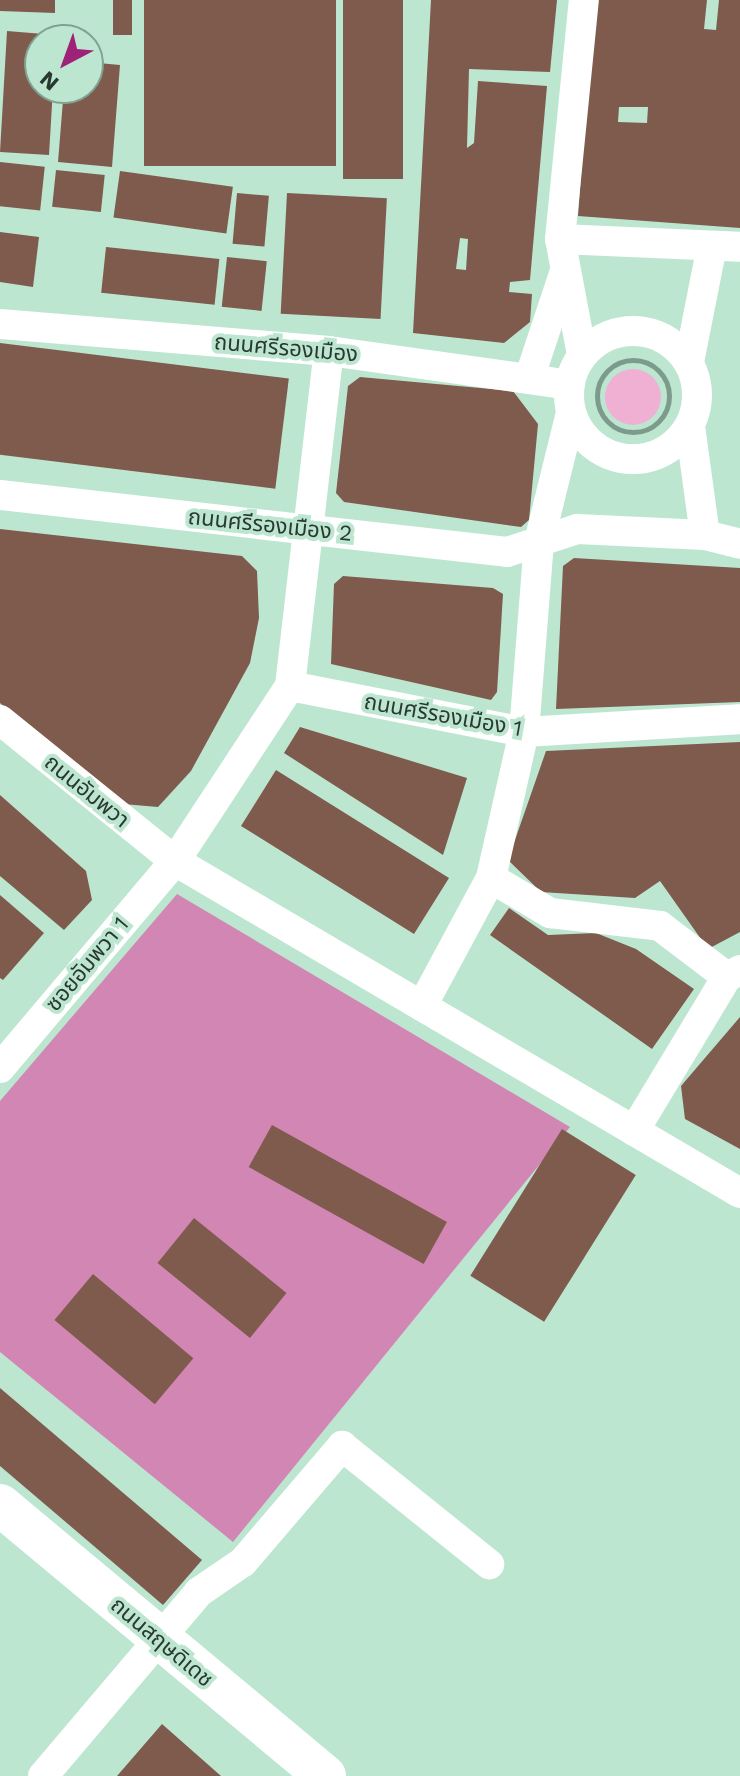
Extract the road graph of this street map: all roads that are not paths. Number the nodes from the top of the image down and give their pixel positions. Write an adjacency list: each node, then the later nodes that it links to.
1 (584, 0): 3 (street)
2 (726, 247): 3 (street); 7 (street)
3 (562, 254): 6 (street); 8 (street)
4 (0, 324): 5 (street, ถนนศรีรองเมือง)
5 (329, 351): 8 (street, ถนนศรีรองเมือง); 12 (street)
6 (582, 355): 7 (street); 9 (street)
7 (689, 362): 10 (street)
8 (529, 379): 9 (street, ถนนศรีรองเมือง)
9 (580, 401): 10 (street); 14 (street)
10 (690, 426): 13 (street)
11 (0, 495): 12 (street, ถนนศรีรองเมือง 2)
12 (307, 529): 14 (street, ถนนศรีรองเมือง 2); 16 (street)
13 (705, 535): 14 (street, ถนนศรีรองเมือง 2); 15 (street, ถนนศรีรองเมือง 2)
14 (539, 542): 19 (street)
15 (740, 544)
16 (290, 686): 19 (street, ถนนศรีรองเมือง 1); 20 (street, ซอยอัมพวา 1)
17 (740, 719): 19 (street, ถนนศรีรองเมือง 1)
18 (0, 720): 20 (street, ถนนอัมพวา)
19 (524, 732): 21 (street)
20 (175, 861): 23 (street, ถนนอัมพวา); 24 (street, ซอยอัมพวา 1)
21 (491, 878): 22 (street); 23 (street)
22 (734, 974): 25 (street)
23 (422, 1006): 25 (street, ถนนอัมพวา)
24 (0, 1068)
25 (634, 1131): 26 (street, ถนนอัมพวา)
26 (740, 1193)
27 (0, 1505): 29 (street, ถนนสฤษดิเดช)
28 (489, 1564): 29 (street)
29 (157, 1639): 30 (street); 31 (street, ถนนสฤษดิเดช)
30 (43, 1776)
31 (325, 1776)

